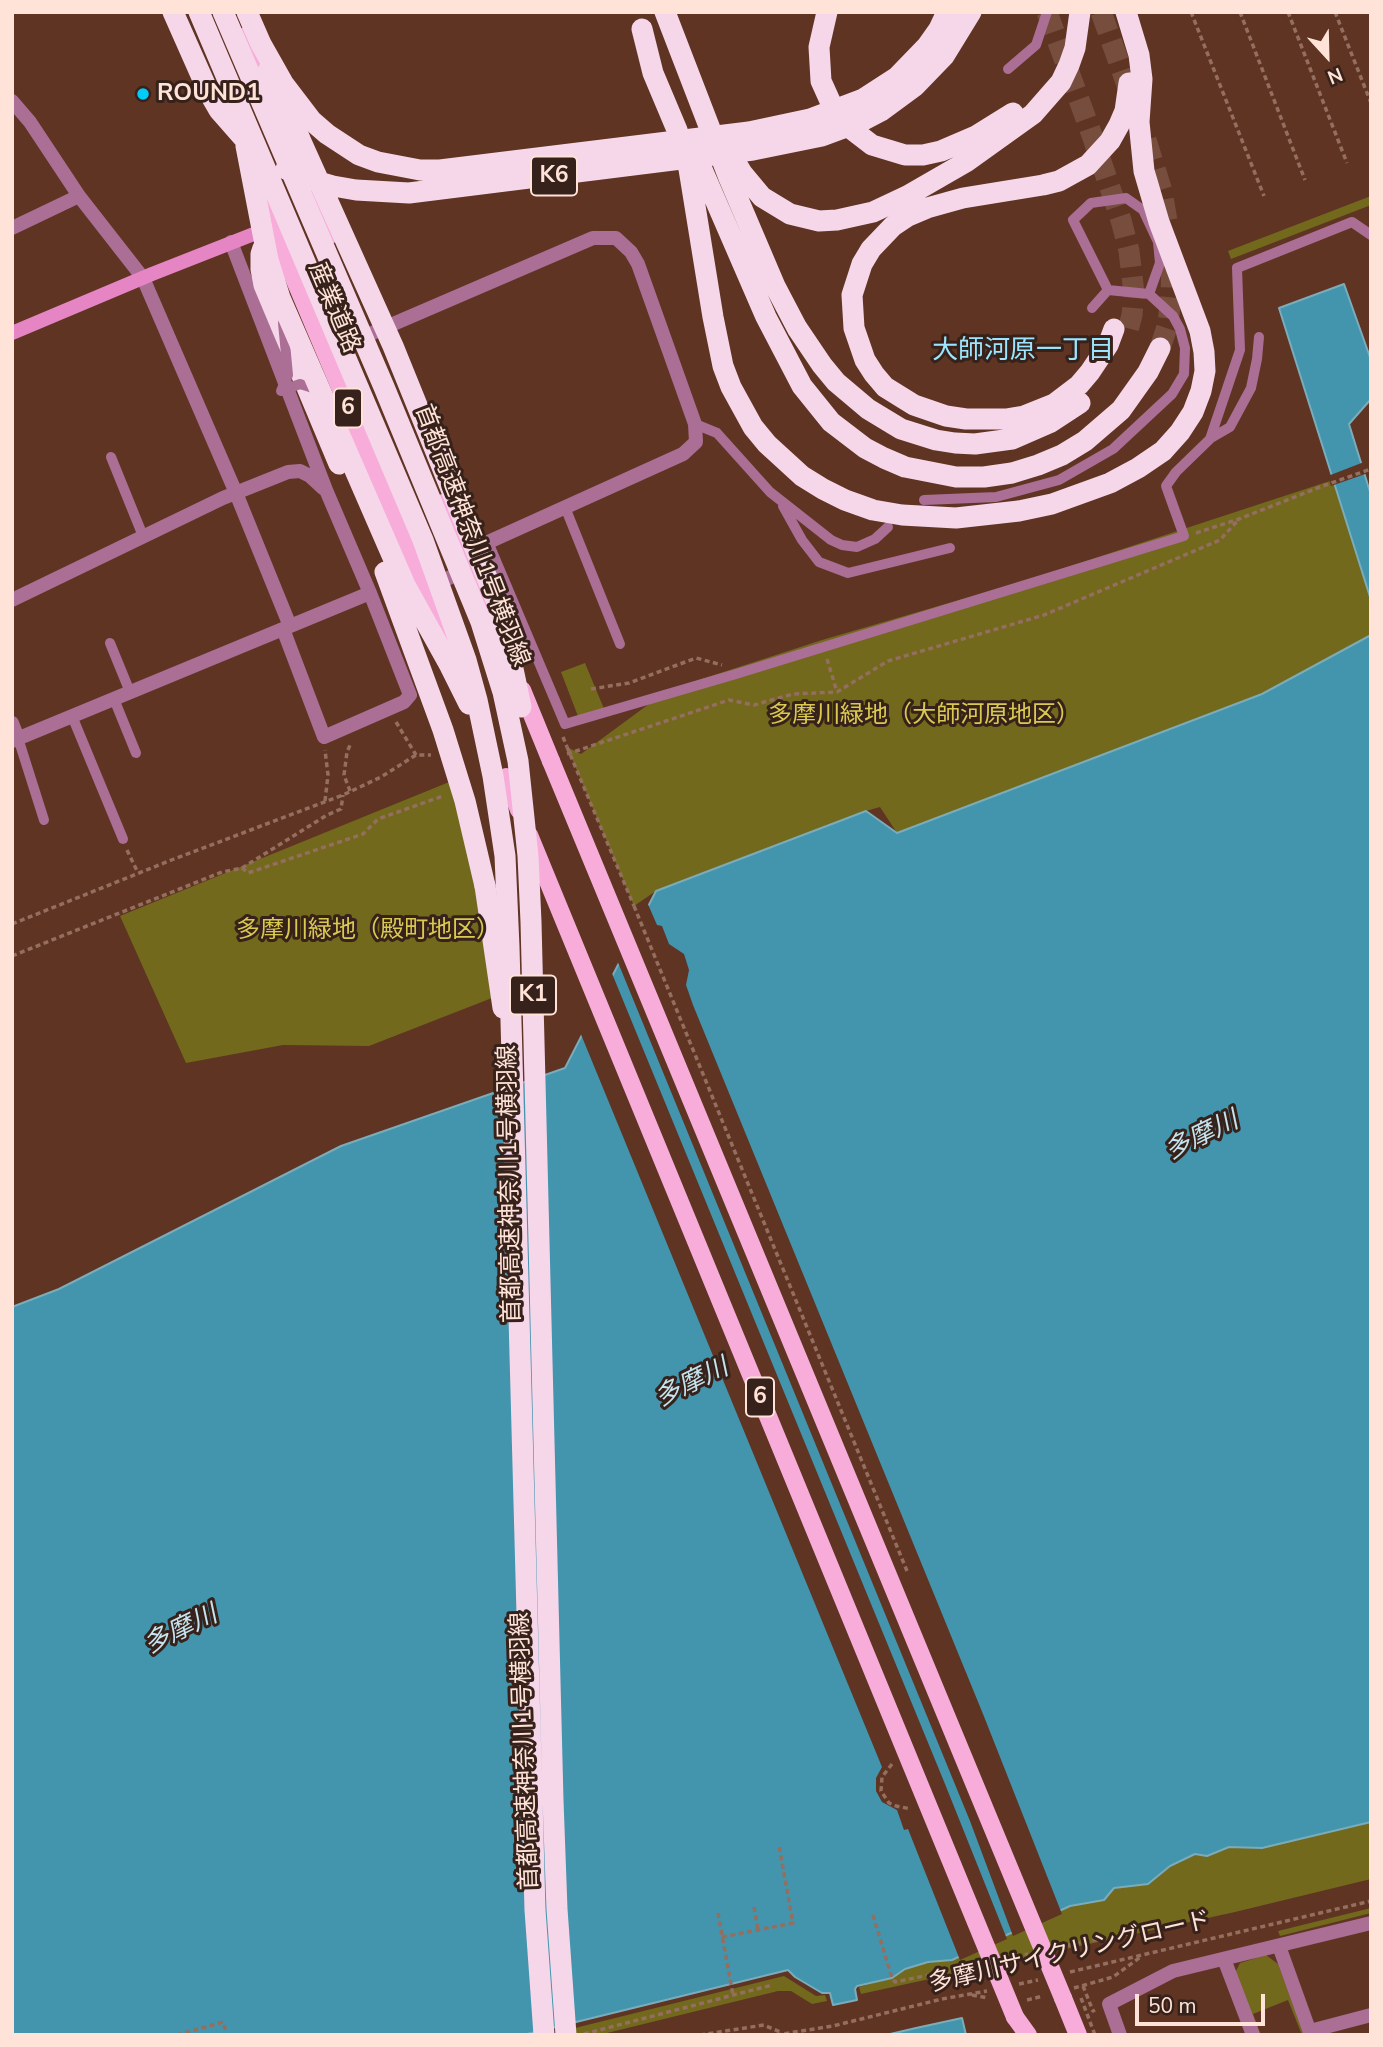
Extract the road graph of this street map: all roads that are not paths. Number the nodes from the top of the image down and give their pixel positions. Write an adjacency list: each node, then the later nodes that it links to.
1 (173, 12): 10 (highway, K6, bridge)
2 (183, 12): 23 (main road, 産業道路 / 6)
3 (199, 12): 20 (highway, 首都高速神奈川1号横羽線 / K1, bridge)
4 (223, 12): 65 (highway, 首都高速神奈川1号横羽線 / K1, bridge)
5 (239, 12): 22 (main road, 産業道路 / 6); 65 (highway, bridge)
6 (247, 12): 9 (highway, K6, bridge)
7 (665, 12): 17 (highway)
8 (827, 12): 12 (highway)
9 (947, 12)
10 (971, 12)
11 (1047, 12): 18 (lane)
12 (1073, 12)
13 (1080, 12): 17 (highway)
14 (1117, 12): 17 (highway)
15 (1126, 12): 16 (highway)
16 (639, 21): 35 (highway)
17 (676, 45)
18 (1009, 69)
19 (12, 101): 21 (street)
20 (240, 110): 30 (highway, bridge); 62 (highway, 首都高速神奈川1号横羽線 / K1, bridge)
21 (79, 196): 24 (street); 27 (street)
22 (318, 207): 23 (street); 33 (main road, 産業道路 / 6)
23 (272, 226): 26 (street); 50 (main road, 産業道路 / 6); 66 (highway, bridge)
24 (12, 228)
25 (1371, 235): 38 (lane)
26 (231, 242): 27 (street); 40 (street)
27 (143, 278): 32 (street); 41 (street)
28 (1108, 290): 29 (lane); 29 (lane); 31 (lane)
29 (1149, 294): 43 (lane)
30 (280, 298): 36 (highway, bridge); 36 (lane, bridge)
31 (1092, 308)
32 (12, 333)
33 (370, 334): 37 (street); 49 (main road, 産業道路 / 6)
34 (1259, 337): 38 (lane)
35 (1160, 348)
36 (320, 391): 62 (highway, bridge)
37 (695, 424): 42 (lane); 44 (street)
38 (1210, 439): 47 (lane)
39 (111, 457): 46 (lane)
40 (326, 491): 41 (street); 51 (street)
41 (236, 493): 46 (street); 53 (street)
42 (779, 499): 45 (lane); 48 (lane)
43 (924, 500)
44 (565, 507): 47 (street); 55 (lane)
45 (888, 527)
46 (143, 536): 52 (street)
47 (488, 542): 49 (street)
48 (950, 548)
49 (471, 568): 50 (street); 72 (main road, 産業道路 / 6, bridge)
50 (425, 589): 62 (main road, 産業道路 / 6)
51 (370, 593): 53 (street); 53 (street)
52 (12, 600)
53 (287, 628): 56 (street)
54 (110, 643): 56 (lane)
55 (620, 644)
56 (130, 692): 57 (street)
57 (114, 699): 58 (street); 61 (lane)
58 (72, 716): 60 (street); 64 (lane)
59 (12, 723): 60 (street)
60 (15, 740): 63 (lane)
61 (136, 753)
62 (499, 776): 66 (highway, 首都高速神奈川1号横羽線 / K1, bridge); 71 (main road, 6, bridge)
63 (44, 820)
64 (122, 839)
65 (528, 856): 75 (highway, 首都高速神奈川1号横羽線 / K1, bridge)
66 (513, 1072): 74 (highway, 首都高速神奈川1号横羽線 / K1, bridge)
67 (1371, 1923): 68 (street)
68 (1279, 1946): 69 (street); 73 (street)
69 (1224, 1959): 78 (street); 79 (street)
70 (1371, 2015): 73 (street)
71 (1015, 2017): 76 (main road, 6); 77 (main road, 6)
72 (1086, 2033)
73 (1311, 2033)
74 (544, 2035)
75 (566, 2035)
76 (1021, 2035)
77 (1028, 2035)
78 (1120, 2035)
79 (1253, 2035)

